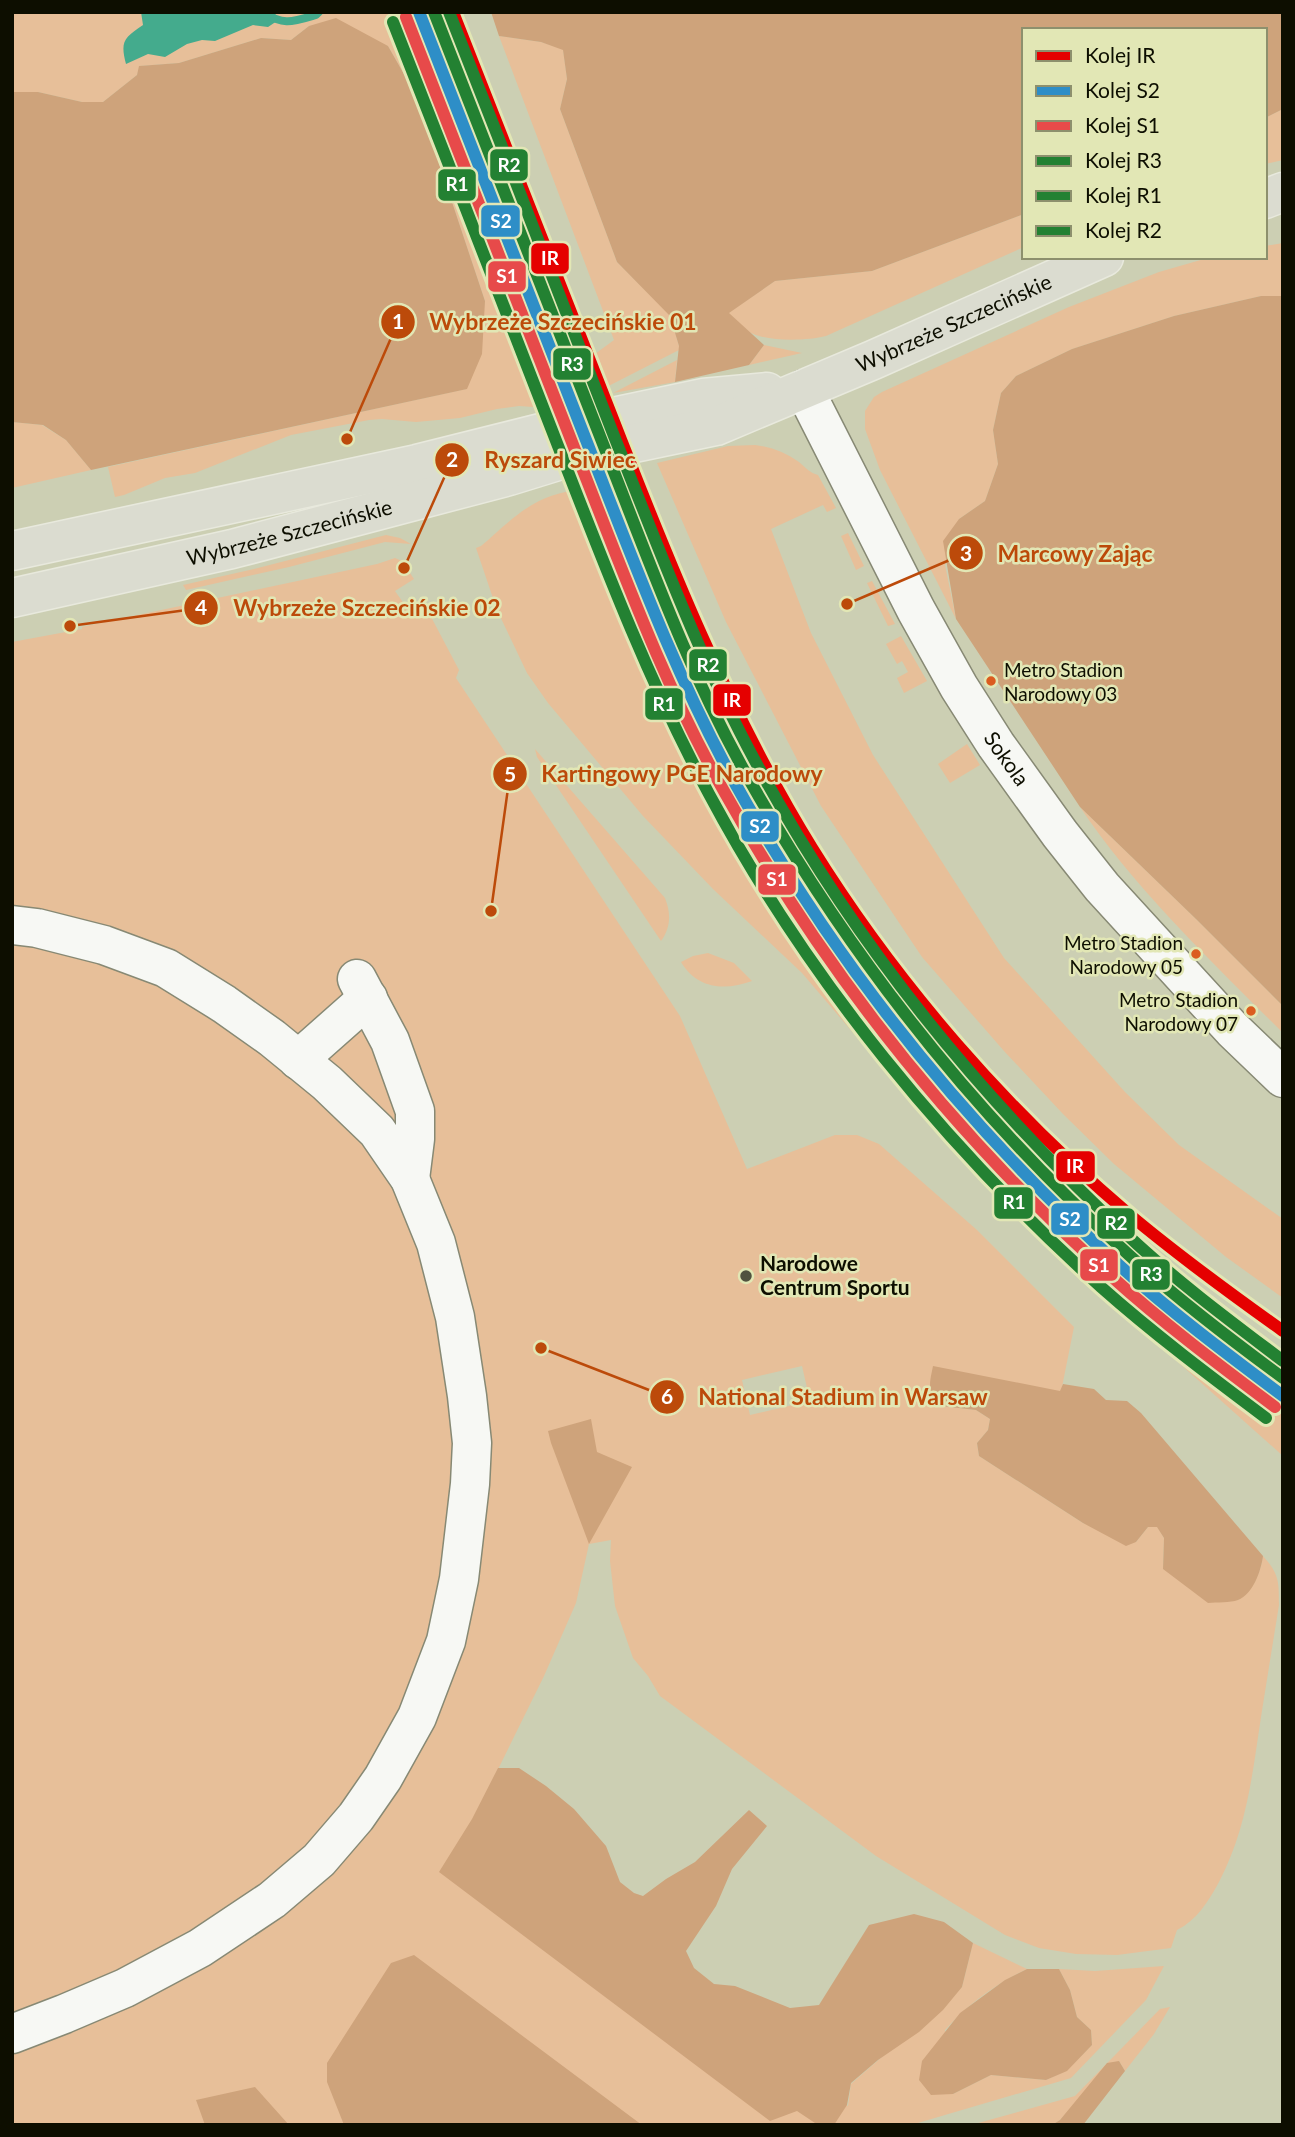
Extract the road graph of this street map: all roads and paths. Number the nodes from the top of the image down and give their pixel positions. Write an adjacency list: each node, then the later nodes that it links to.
1 (1099, 259): 2 (main road, Wybrzeże Szczecińskie)
2 (804, 389): 3 (main road, Wybrzeże Szczecińskie); 4 (main road, Wybrzeże Szczecińskie); 7 (street, Sokola)
3 (12, 551)
4 (12, 598)
5 (12, 925): 6 (street)
6 (298, 1059): 8 (street); 8 (street)
7 (1283, 1078)
8 (410, 1179): 9 (street)
9 (12, 2034)

